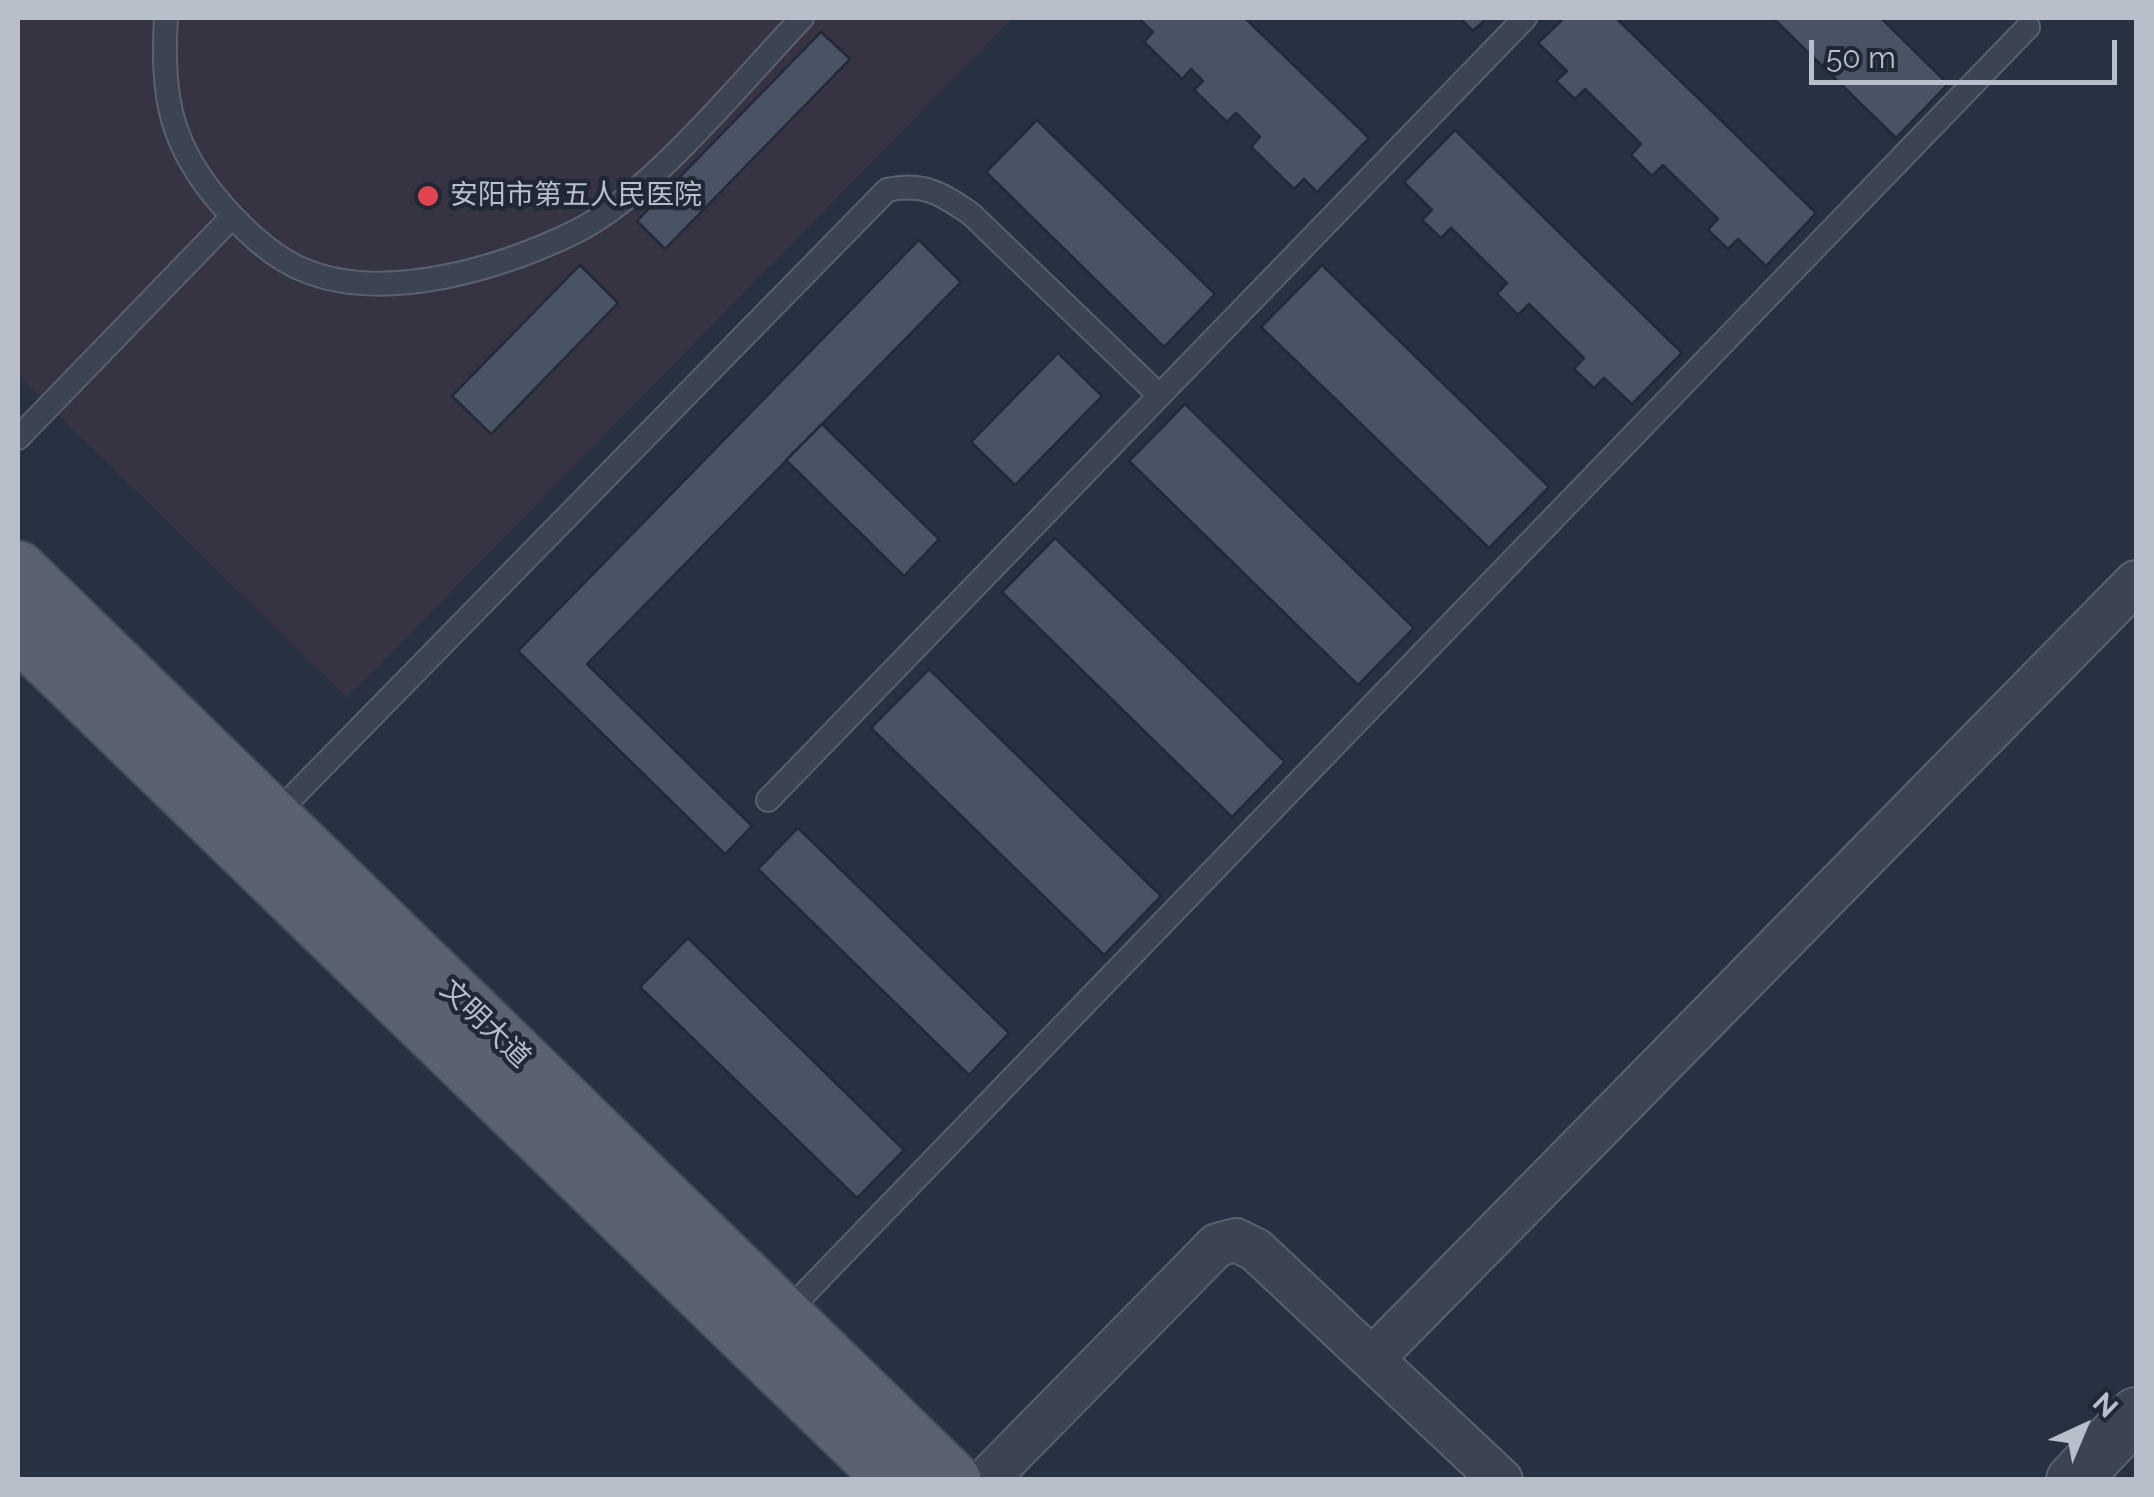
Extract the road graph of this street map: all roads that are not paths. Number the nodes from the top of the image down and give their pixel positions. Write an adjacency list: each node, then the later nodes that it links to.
1 (166, 18): 5 (lane)
2 (802, 18): 5 (lane)
3 (1525, 18): 6 (lane)
4 (2028, 27): 13 (lane)
5 (232, 217): 7 (lane)
6 (1159, 396): 11 (lane); 12 (lane)
7 (18, 438)
8 (18, 569): 12 (main road, 文明大道)
9 (2136, 582): 14 (street)
10 (18, 631): 16 (main road, 文明大道)
11 (768, 800)
12 (273, 817): 13 (main road, 文明大道)
13 (784, 1315): 17 (main road, 文明大道)
14 (1372, 1359): 18 (street); 19 (street)
15 (2136, 1414): 20 (street)
16 (894, 1480)
17 (953, 1480)
18 (986, 1480)
19 (1501, 1480)
20 (2073, 1480)

